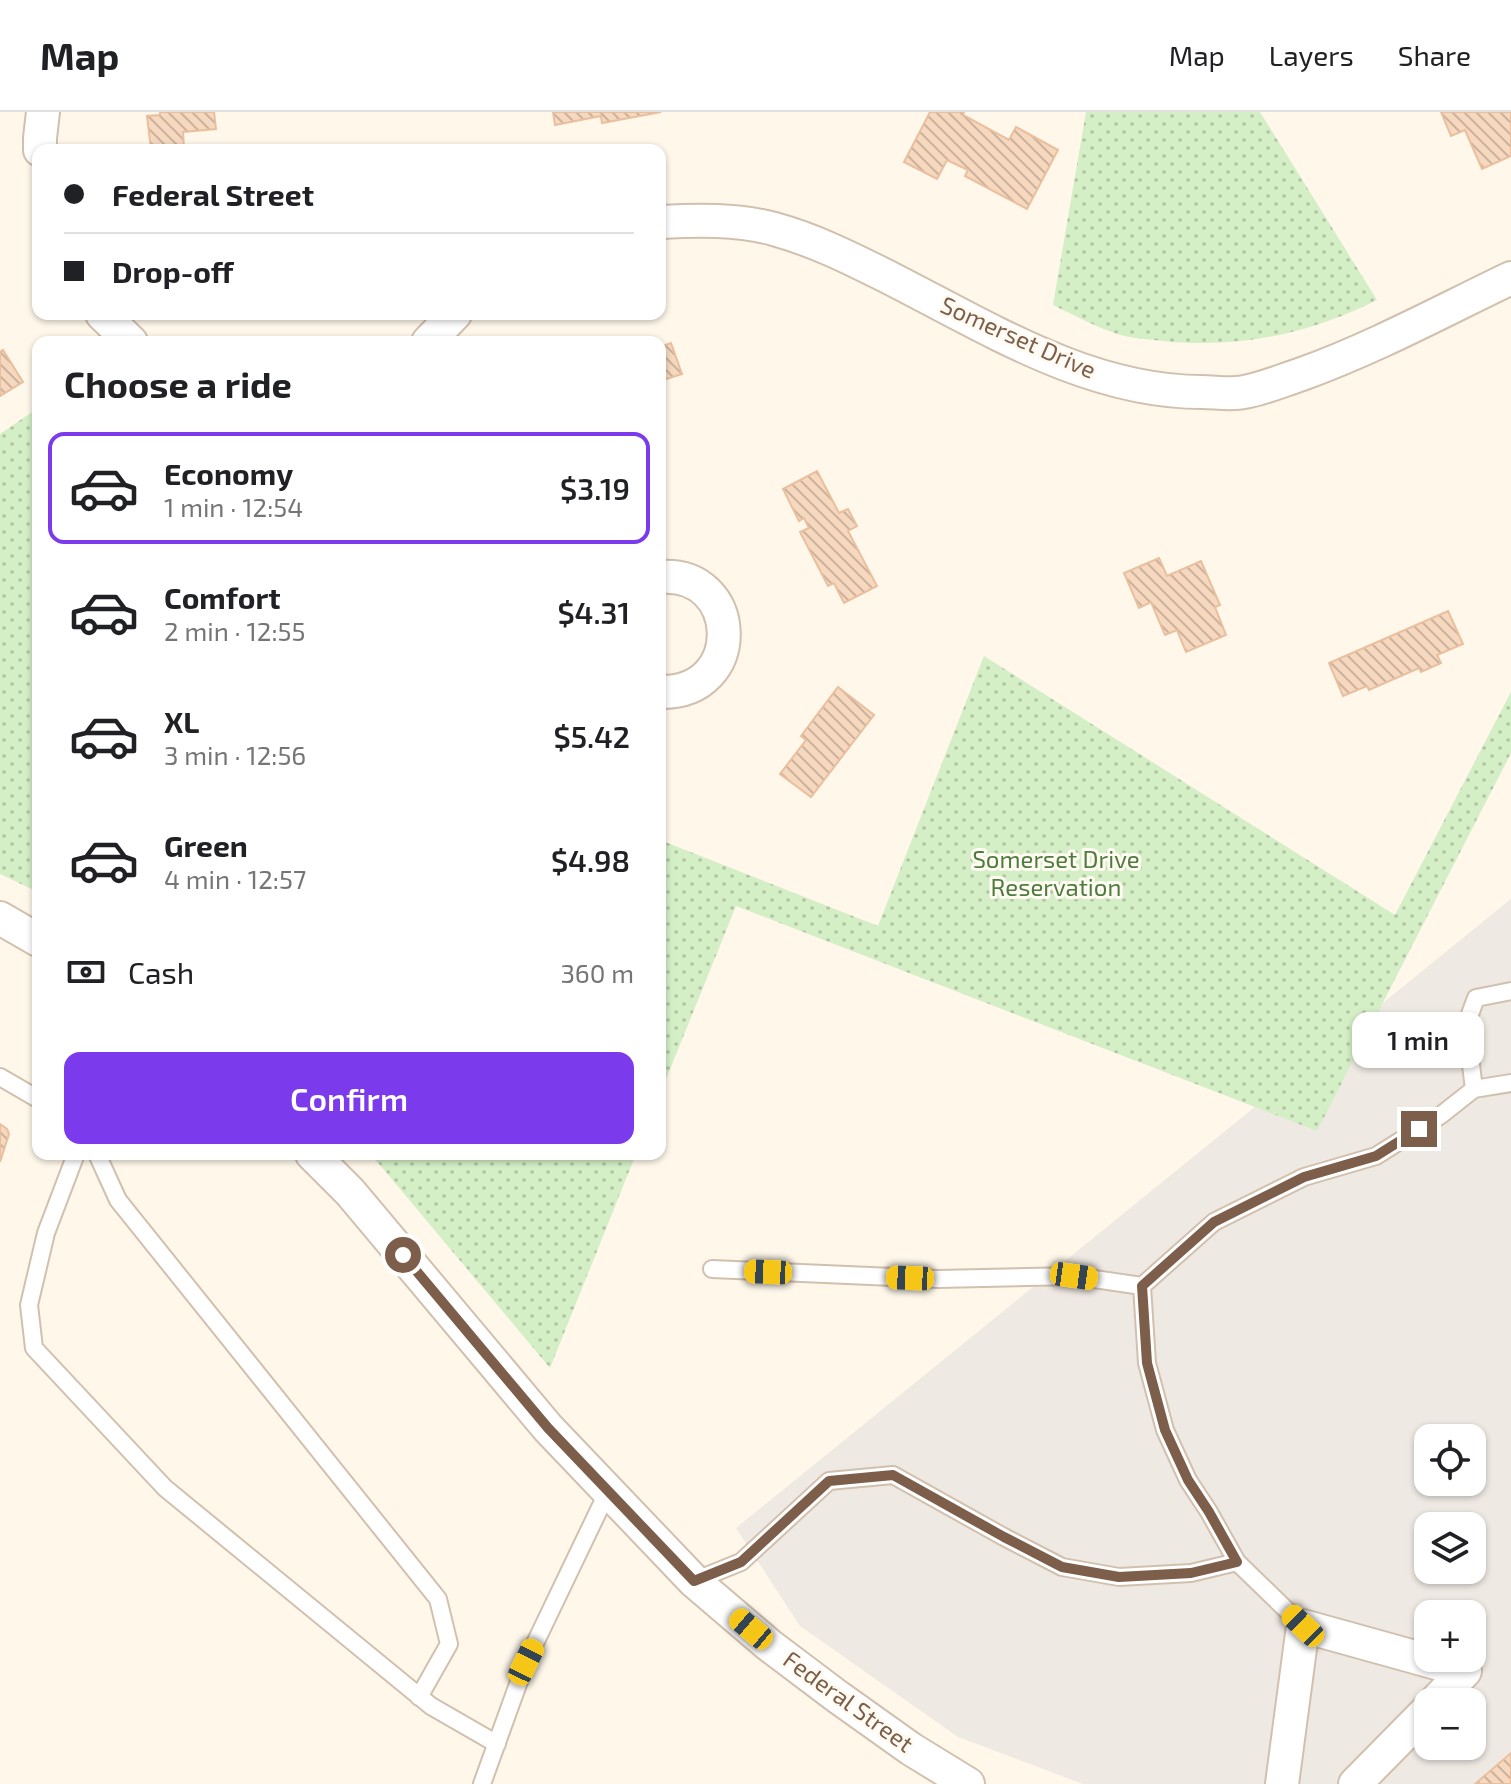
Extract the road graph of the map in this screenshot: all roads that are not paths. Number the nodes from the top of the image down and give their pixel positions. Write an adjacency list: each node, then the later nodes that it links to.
1 (43, 112): 2 (street)
2 (40, 144)
3 (666, 222): 4 (street, Somerset Drive)
4 (1511, 278)
5 (108, 320): 7 (street)
6 (449, 320): 8 (street)
7 (125, 336)
8 (434, 336)
9 (666, 577): 10 (street)
10 (666, 691)
11 (0, 918): 12 (street)
12 (32, 937)
13 (1511, 991): 16 (lane)
14 (0, 1077): 17 (lane)
15 (1511, 1083): 16 (lane)
16 (1474, 1089): 22 (lane)
17 (32, 1096)
18 (74, 1160): 28 (lane)
19 (100, 1160): 28 (lane)
20 (318, 1160): 23 (street, Federal Street)
21 (712, 1269): 22 (lane)
22 (1142, 1286): 24 (lane)
23 (608, 1491): 25 (street, Federal Street); 30 (lane)
24 (1237, 1562): 25 (lane); 26 (lane)
25 (694, 1581): 32 (street, Federal Street)
26 (1303, 1626): 27 (street); 33 (street)
27 (1449, 1688)
28 (419, 1697): 30 (lane)
29 (1414, 1724): 34 (street)
30 (497, 1744): 31 (lane)
31 (482, 1784)
32 (968, 1784)
33 (1282, 1784)
34 (1355, 1784)

